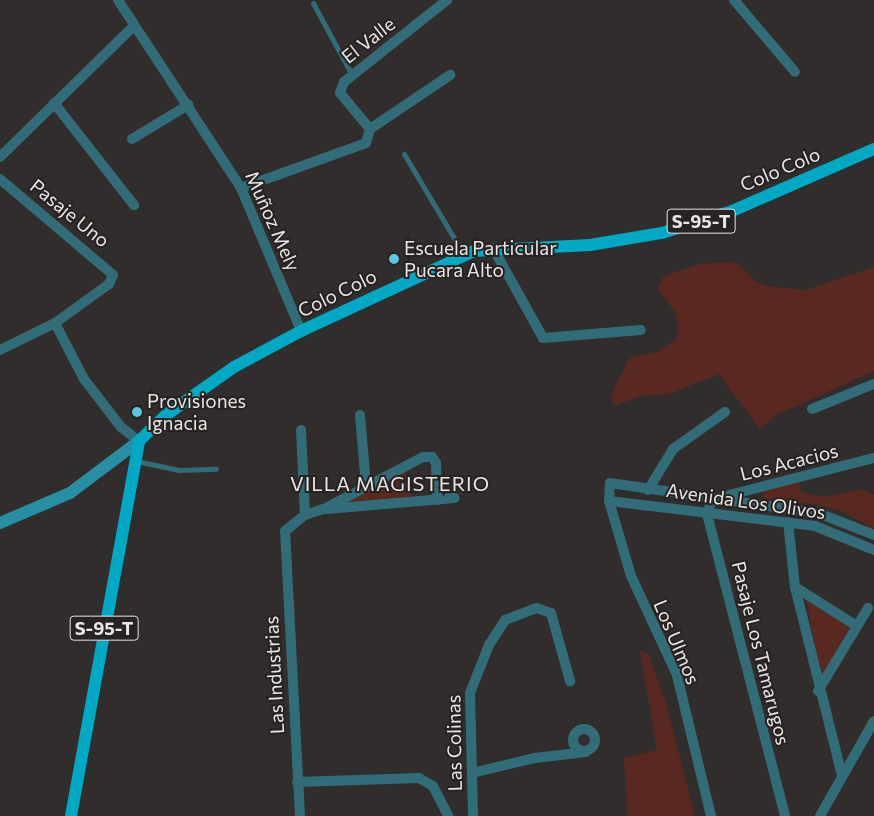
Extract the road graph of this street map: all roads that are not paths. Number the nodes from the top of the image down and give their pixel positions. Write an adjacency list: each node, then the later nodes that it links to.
1 (118, 0): 5 (street, Muñoz Mely)
2 (447, 0): 7 (street, El Valle)
3 (734, 0): 6 (street)
4 (313, 3): 7 (lane)
5 (134, 26): 9 (street); 10 (street, Muñoz Mely)
6 (795, 72)
7 (352, 75): 11 (street, El Valle)
8 (450, 75): 11 (street)
9 (54, 103): 15 (street); 18 (street)
10 (188, 105): 12 (street); 17 (street, Muñoz Mely)
11 (370, 129): 17 (street)
12 (132, 139)
13 (874, 149): 19 (main road, Colo Colo / S-95-T)
14 (404, 154): 20 (lane)
15 (0, 157)
16 (0, 179): 21 (street, Pasaje Uno)
17 (241, 188): 23 (street, Muñoz Mely)
18 (134, 206)
19 (493, 248): 20 (main road, Colo Colo / S-95-T); 22 (street)
20 (464, 255): 23 (main road, Colo Colo / S-95-T)
21 (54, 323): 24 (street); 30 (street)
22 (641, 330)
23 (301, 331): 30 (main road, Colo Colo / S-95-T)
24 (0, 350)
25 (874, 384): 26 (street)
26 (812, 409)
27 (725, 412): 36 (street)
28 (360, 415): 35 (street)
29 (301, 430): 43 (street)
30 (139, 441): 32 (main road, S-95-T); 45 (main road, Colo Colo)
31 (874, 458): 38 (street, Los Acacios)
32 (135, 460): 33 (lane); 58 (main road, S-95-T)
33 (216, 470)
34 (610, 483): 36 (street, Avenida Los Olivos); 40 (street, Los Ulmos)
35 (366, 484): 39 (street); 41 (street)
36 (648, 490): 38 (street, Avenida Los Olivos)
37 (455, 498): 39 (street)
38 (712, 499): 42 (street); 46 (street, Avenida Los Olivos)
39 (436, 500): 41 (street)
40 (609, 501): 42 (street, Avenida Los Olivos); 62 (street, Los Ulmos)
41 (324, 509): 43 (street)
42 (707, 514): 44 (street, Avenida Los Olivos); 63 (street, Pasaje Los Tamarugos)
43 (305, 515): 57 (street, Las Industrias)
44 (788, 522): 47 (street, Avenida Los Olivos); 48 (street)
45 (0, 523)
46 (874, 535)
47 (874, 550)
48 (795, 587): 50 (street); 52 (street)
49 (868, 608): 50 (street)
50 (857, 626): 52 (street)
51 (570, 681): 55 (street, Las Colinas)
52 (818, 691): 56 (street)
53 (874, 721): 56 (street)
54 (586, 752): 55 (street)
55 (472, 773): 61 (street, Las Colinas)
56 (842, 776): 64 (street)
57 (298, 782): 59 (street, Las Industrias); 60 (street, Las Colinas)
58 (71, 816)
59 (300, 816)
60 (448, 816)
61 (473, 816)
62 (711, 816)
63 (785, 816)
64 (820, 816)

